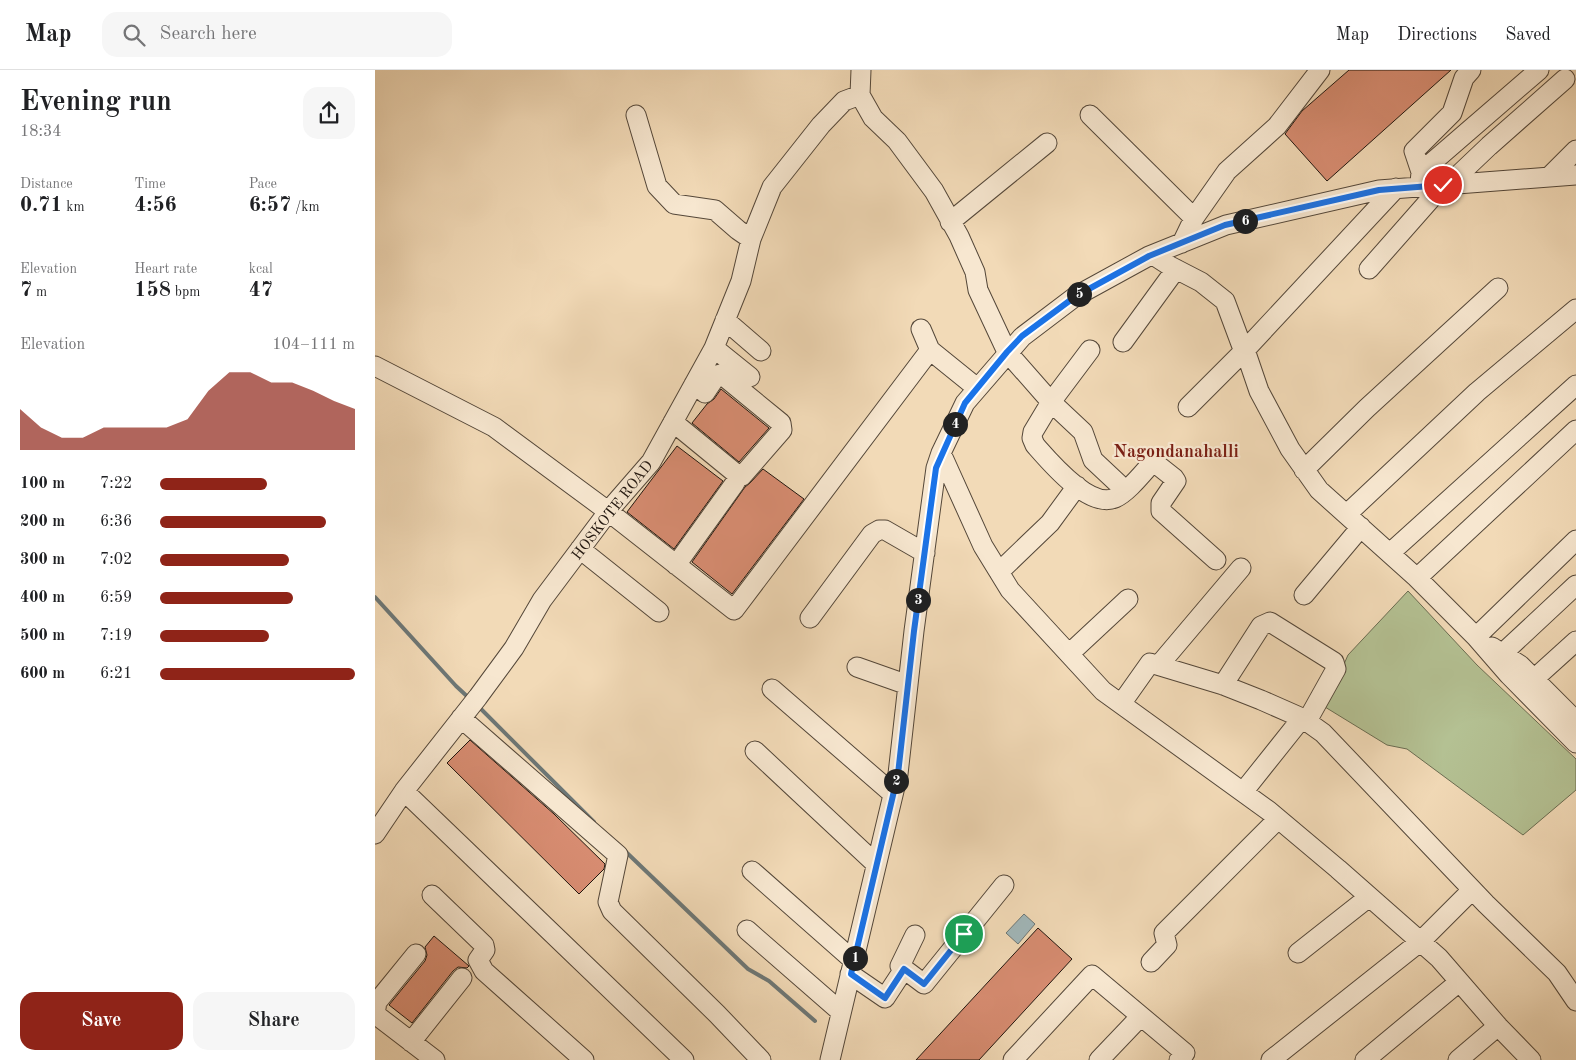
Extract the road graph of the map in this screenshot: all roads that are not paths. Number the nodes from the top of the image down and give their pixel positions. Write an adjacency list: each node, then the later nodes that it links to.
1 (861, 70): 6 (street)
2 (1320, 70): 16 (street)
3 (1471, 70): 13 (street)
4 (1539, 70): 13 (street)
5 (1565, 79): 14 (street)
6 (860, 95): 17 (street); 18 (street, HOSKOTE ROAD)
7 (636, 115): 18 (street)
8 (1090, 115): 16 (street)
9 (1047, 143): 17 (street)
10 (1576, 150): 12 (street)
11 (1576, 175): 12 (street)
12 (1549, 177): 14 (street)
13 (1420, 179): 14 (street); 15 (street)
14 (1446, 185): 22 (street)
15 (1396, 188): 19 (street); 31 (street)
16 (1194, 218): 19 (street)
17 (950, 222): 33 (street)
18 (751, 239): 25 (street, HOSKOTE ROAD)
19 (1182, 243): 20 (street)
20 (1153, 255): 21 (street); 33 (street)
21 (1176, 269): 27 (street); 31 (street)
22 (1369, 269)
23 (1498, 288): 45 (street)
24 (1576, 309): 49 (street)
25 (725, 320): 28 (street, HOSKOTE ROAD); 32 (street)
26 (921, 329): 29 (street)
27 (1123, 342)
28 (714, 348): 35 (street); 37 (street, HOSKOTE ROAD)
29 (930, 350): 38 (street); 57 (street)
30 (1090, 350): 39 (street)
31 (1245, 350): 40 (street); 45 (street)
32 (761, 352)
33 (1007, 352): 38 (street); 39 (street)
34 (375, 366): 50 (street)
35 (750, 377)
36 (1576, 385): 55 (street)
37 (700, 388): 41 (street, HOSKOTE ROAD); 41 (street)
38 (977, 388): 44 (street)
39 (1051, 402): 47 (street); 48 (street)
40 (1187, 407)
41 (677, 425): 50 (street, HOSKOTE ROAD)
42 (1576, 430): 60 (street)
43 (672, 448): 50 (street)
44 (941, 454): 54 (street); 59 (street)
45 (1304, 470): 49 (street)
46 (735, 484): 57 (street)
47 (1077, 486): 48 (street); 59 (street)
48 (1125, 490): 56 (street)
49 (1347, 514): 51 (street)
50 (614, 516): 53 (street, HOSKOTE ROAD); 57 (street)
51 (1361, 527): 55 (street); 62 (street)
52 (1576, 540): 66 (street)
53 (580, 549): 64 (street); 79 (street, HOSKOTE ROAD)
54 (925, 553): 65 (street); 74 (street)
55 (1390, 553): 60 (street)
56 (1215, 560)
57 (676, 565)
58 (1241, 568): 71 (street)
59 (999, 572): 69 (street)
60 (1417, 578): 66 (street)
61 (1576, 585): 70 (street)
62 (1304, 594)
63 (1128, 599): 69 (street)
64 (659, 612)
65 (810, 618)
66 (1476, 637): 70 (street); 81 (street)
67 (1576, 641): 73 (street)
68 (1576, 650): 73 (street)
69 (1069, 654): 77 (street)
70 (1502, 654): 73 (street)
71 (1159, 665): 75 (street); 77 (street)
72 (857, 667): 74 (street)
73 (1536, 681): 78 (street)
74 (908, 685): 85 (street)
75 (1223, 685): 80 (street); 80 (street)
76 (772, 689): 85 (street)
77 (1121, 704): 84 (street)
78 (1573, 713)
79 (461, 718): 83 (street, HOSKOTE ROAD); 112 (street)
80 (1304, 720): 84 (street); 91 (street)
81 (1576, 743)
82 (755, 751): 88 (street)
83 (404, 792): 87 (street, HOSKOTE ROAD); 111 (street)
84 (1243, 792): 86 (street)
85 (893, 794): 88 (street)
86 (1278, 819): 93 (street); 99 (street)
87 (375, 834)
88 (876, 864): 100 (street)
89 (752, 871): 100 (street)
90 (1003, 885): 101 (street)
91 (1472, 890): 96 (street); 104 (street)
92 (432, 895): 110 (street)
93 (1369, 897): 96 (street); 97 (street)
94 (747, 930): 105 (street)
95 (915, 935): 101 (street)
96 (1421, 941): 103 (street); 117 (street)
97 (1297, 952)
98 (416, 954): 108 (street)
99 (1151, 962)
100 (852, 968): 101 (street); 105 (street)
101 (904, 969)
102 (462, 978): 108 (street)
103 (1459, 982): 107 (street); 118 (street)
104 (1576, 1000)
105 (841, 1012): 113 (street)
106 (1141, 1016): 114 (street); 115 (street); 116 (street)
107 (1498, 1026): 119 (street); 120 (street)
108 (411, 1042): 109 (street)
109 (435, 1060)
110 (584, 1060)
111 (684, 1060)
112 (761, 1060)
113 (830, 1060)
114 (1013, 1060)
115 (1099, 1060)
116 (1179, 1060)
117 (1271, 1060)
118 (1365, 1060)
119 (1458, 1060)
120 (1531, 1060)

